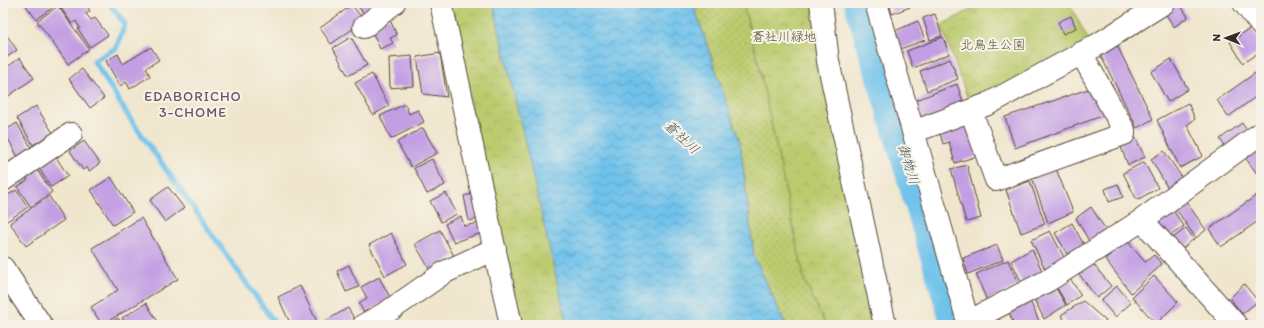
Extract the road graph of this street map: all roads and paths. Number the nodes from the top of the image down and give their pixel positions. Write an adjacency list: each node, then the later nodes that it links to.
1 (394, 3): 8 (street)
2 (441, 3): 16 (street)
3 (821, 3): 22 (street)
4 (876, 3): 11 (street)
5 (1164, 3): 9 (street)
6 (1244, 3): 7 (street)
7 (1261, 25)
8 (364, 27)
9 (1081, 53): 10 (street); 10 (street)
10 (971, 111): 11 (street)
11 (913, 132): 18 (street)
12 (1261, 133): 15 (street)
13 (71, 134): 14 (street)
14 (3, 180)
15 (1142, 220): 18 (street); 23 (street)
16 (495, 249): 20 (street); 21 (street)
17 (3, 268): 19 (street)
18 (969, 324)
19 (40, 325)
20 (364, 325)
21 (511, 325)
22 (885, 325)
23 (1236, 325)

